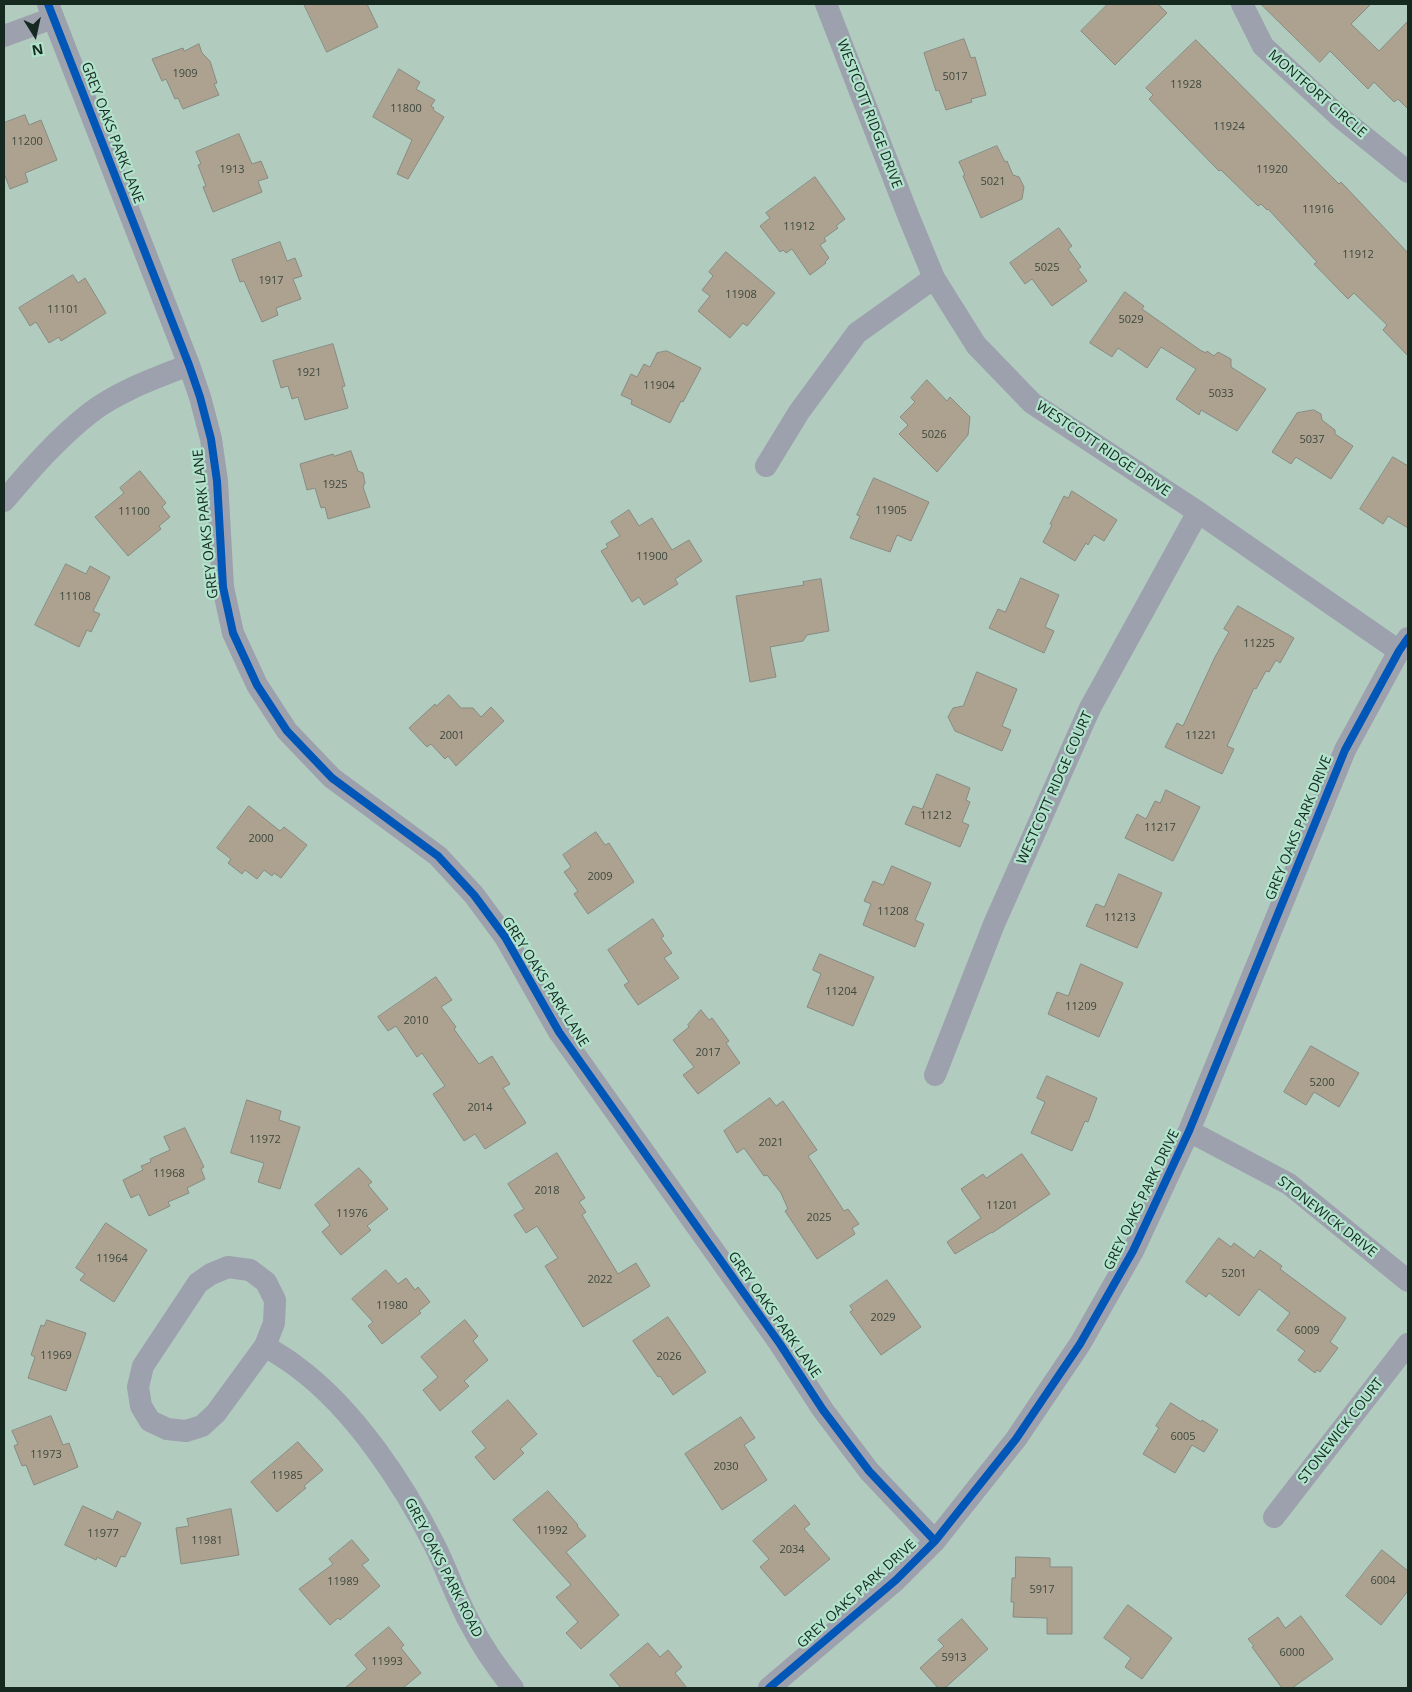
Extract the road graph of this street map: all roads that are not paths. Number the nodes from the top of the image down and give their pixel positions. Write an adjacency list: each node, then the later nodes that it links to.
1 (826, 4): 6 (street, WESTCOTT RIDGE DRIVE)
2 (1242, 4): 5 (street, MONTFORT CIRCLE)
3 (51, 11): 4 (street); 7 (street, GREY OAKS PARK LANE)
4 (4, 36)
5 (1408, 172)
6 (934, 278): 8 (street); 10 (street, WESTCOTT RIDGE DRIVE)
7 (189, 365): 9 (street); 18 (street, GREY OAKS PARK LANE)
8 (766, 466)
9 (4, 501)
10 (1198, 512): 11 (street, WESTCOTT RIDGE DRIVE); 12 (street, WESTCOTT RIDGE COURT)
11 (1403, 645): 13 (street, GREY OAKS PARK DRIVE)
12 (934, 1074)
13 (1190, 1131): 14 (street, STONEWICK DRIVE); 18 (street, GREY OAKS PARK DRIVE)
14 (1408, 1281)
15 (1408, 1344): 17 (street, STONEWICK COURT)
16 (265, 1346): 16 (street); 19 (street, GREY OAKS PARK ROAD)
17 (1274, 1517)
18 (935, 1541): 20 (street, GREY OAKS PARK DRIVE)
19 (513, 1688)
20 (769, 1688)

